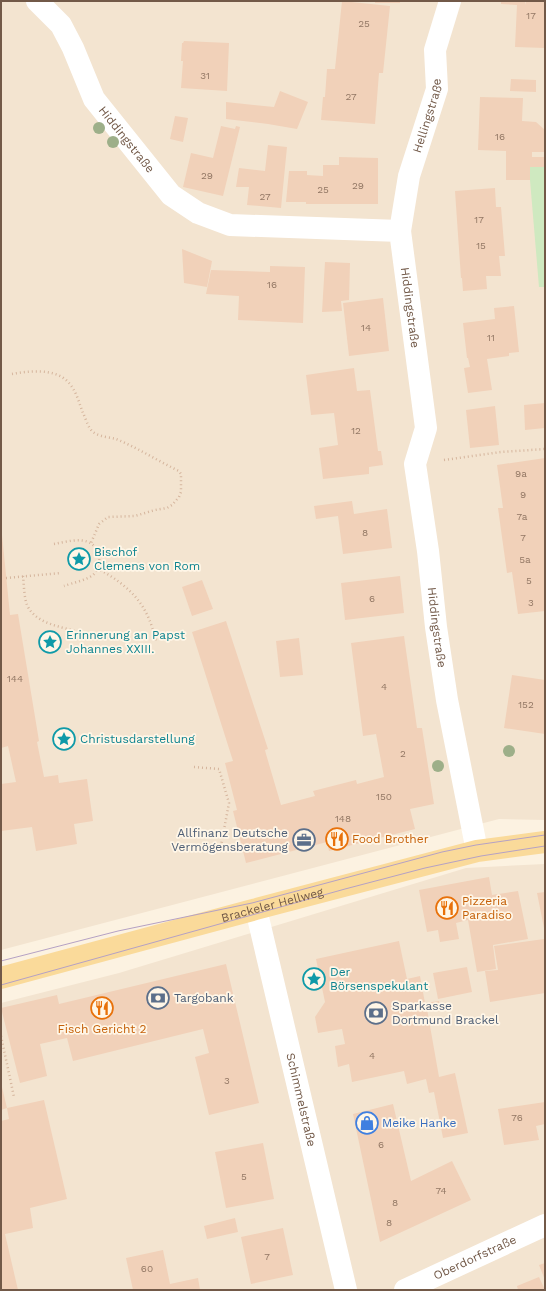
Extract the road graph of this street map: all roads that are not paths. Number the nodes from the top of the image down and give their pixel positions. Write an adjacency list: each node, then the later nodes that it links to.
1 (37, 1): 3 (street, Hiddingstraße)
2 (450, 1): 3 (street, Hellingstraße)
3 (400, 231): 5 (street, Hiddingstraße)
4 (545, 842): 5 (main road, Brackeler Hellweg)
5 (477, 851): 6 (main road, Brackeler Hellweg)
6 (256, 909): 7 (main road, Brackeler Hellweg); 9 (street, Schimmelstraße)
7 (1, 978)
8 (545, 1225): 10 (street, Oberdorfstraße)
9 (346, 1290)
10 (405, 1290)

